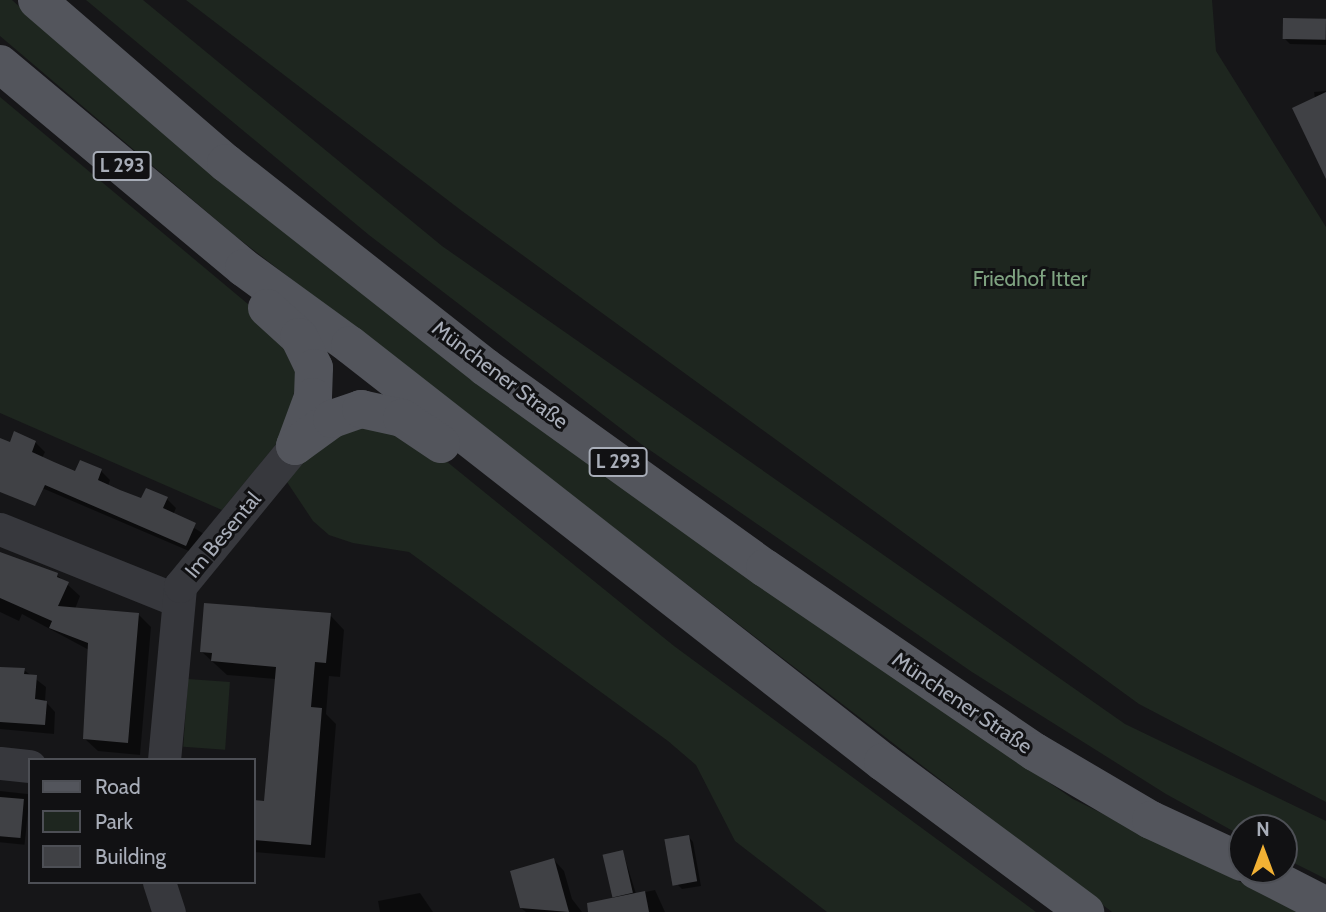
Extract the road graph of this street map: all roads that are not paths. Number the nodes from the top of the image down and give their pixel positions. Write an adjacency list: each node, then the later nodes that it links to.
1 (37, 0): 11 (main road, Münchener Straße / L 293)
2 (0, 64): 3 (main road, L 293)
3 (244, 268): 4 (main road); 5 (main road, L 293)
4 (295, 446): 5 (main road); 7 (street, Im Besental)
5 (505, 467): 16 (main road, L 293)
6 (0, 529): 7 (street)
7 (177, 600): 8 (street, Im Besental)
8 (164, 758)
9 (0, 763): 10 (street)
10 (28, 766)
11 (1228, 856)
12 (160, 884): 15 (street)
13 (1283, 884): 14 (main road)
14 (1326, 906)
15 (169, 912)
16 (1086, 912)

